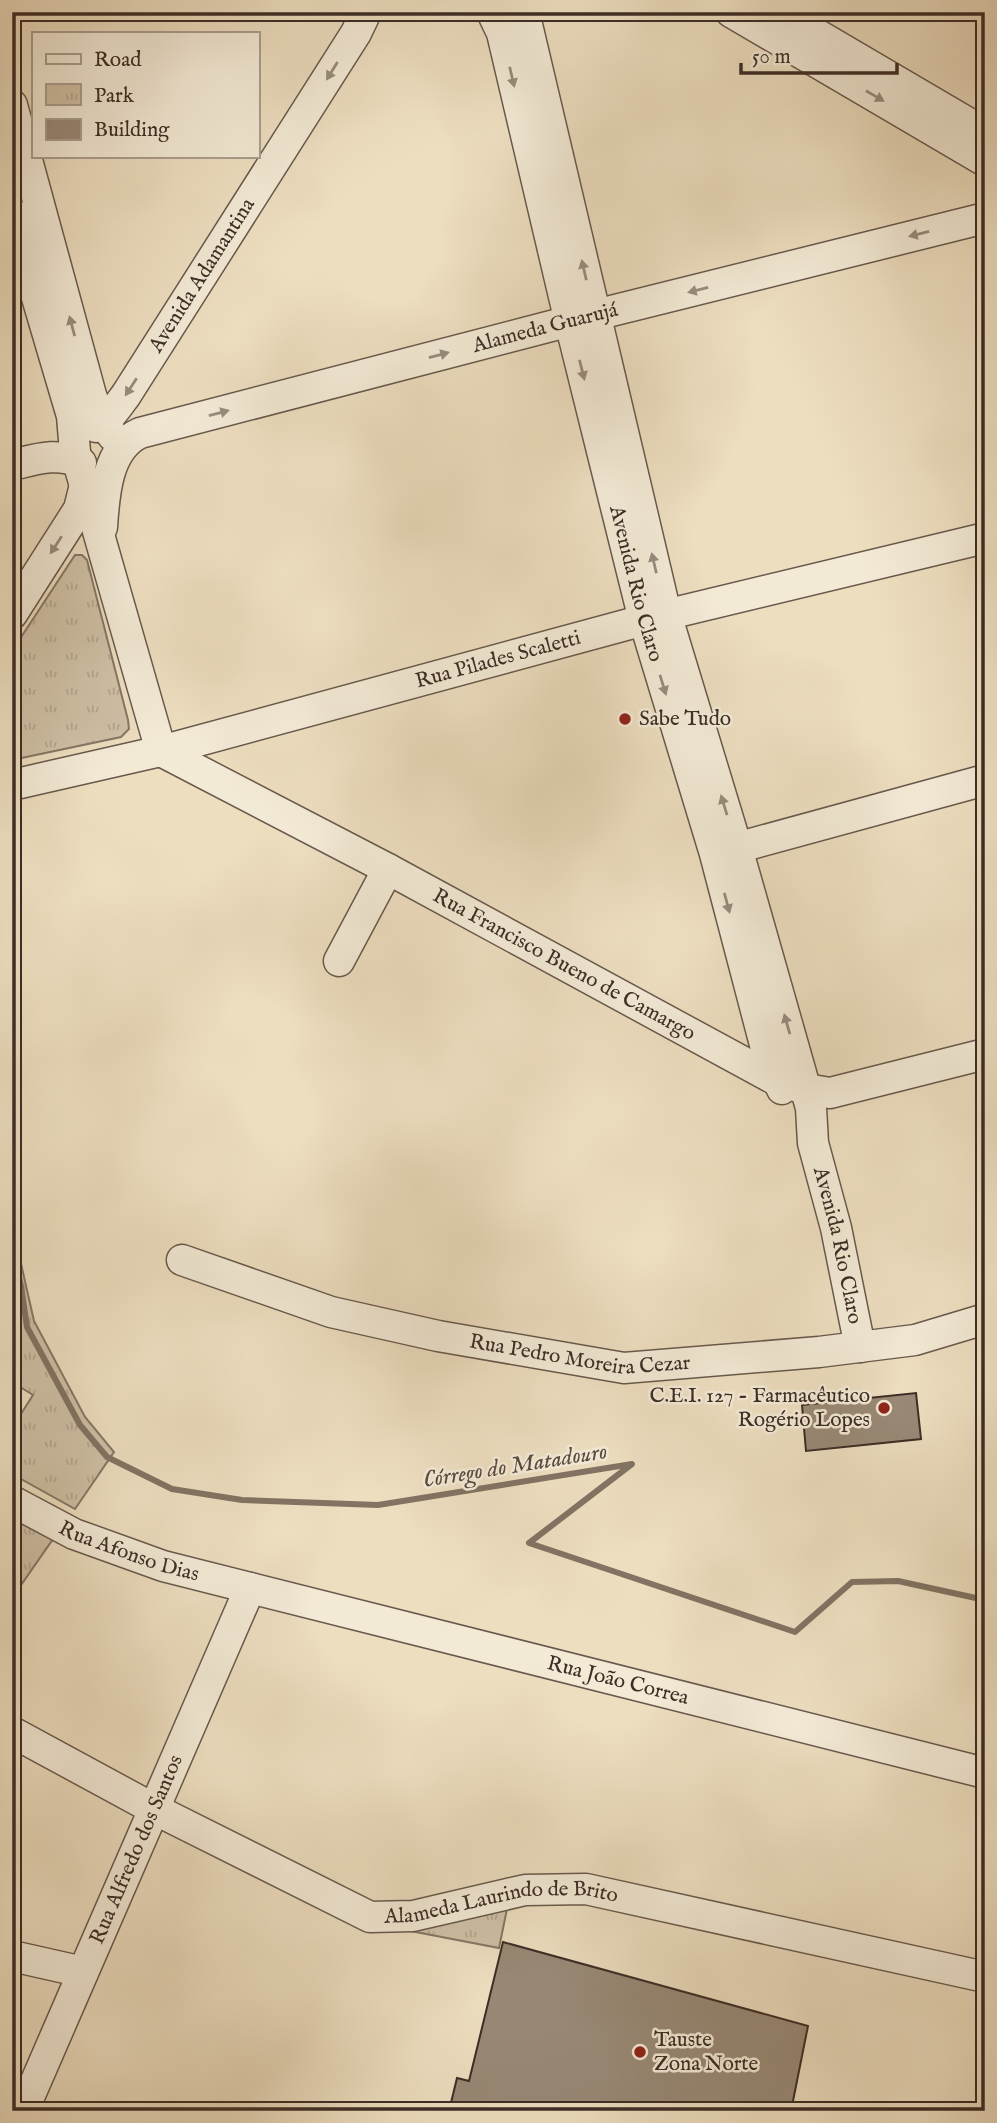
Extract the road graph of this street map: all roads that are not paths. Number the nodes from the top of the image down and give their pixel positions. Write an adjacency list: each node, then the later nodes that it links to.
1 (366, 12): 11 (street, Avenida Adamantina, one-way to 11)
2 (492, 12): 10 (street, Avenida Rio Claro, one-way to 10)
3 (524, 12): 10 (street, Avenida Rio Claro, one-way to 3)
4 (731, 12): 7 (street, one-way to 7)
5 (779, 12): 7 (street)
6 (12, 105): 11 (street, one-way to 6)
7 (984, 154)
8 (982, 215): 10 (street, Alameda Guarujá, one-way to 10)
9 (13, 217): 12 (street)
10 (582, 319): 11 (street, Alameda Guarujá, one-way to 10); 17 (street, Avenida Rio Claro)
11 (106, 436): 12 (street); 15 (street)
12 (79, 464): 13 (street); 15 (street); 16 (street, one-way to 16)
13 (12, 465)
14 (985, 538): 17 (street, Rua Pilades Scaletti)
15 (103, 548): 19 (street)
16 (12, 614)
17 (655, 617): 18 (street, Rua Pilades Scaletti); 23 (street, Avenida Rio Claro)
18 (224, 735): 19 (street, Rua Pilades Scaletti); 22 (street)
19 (161, 751): 21 (street, Rua Pilades Scaletti); 22 (street, Rua Francisco Bueno de Camargo)
20 (985, 780): 23 (street)
21 (12, 785)
22 (230, 787): 24 (street, Rua Francisco Bueno de Camargo)
23 (726, 851): 26 (street, Avenida Rio Claro, one-way to 26); 29 (street, Avenida Rio Claro, one-way to 23)
24 (388, 869): 25 (street); 27 (street, Rua Francisco Bueno de Camargo)
25 (339, 961)
26 (752, 998): 27 (street); 29 (street, Avenida Rio Claro)
27 (716, 1047): 29 (street, Rua Francisco Bueno de Camargo)
28 (985, 1054): 29 (street, Rua Francisco Bueno de Camargo)
29 (792, 1085): 32 (street, Avenida Rio Claro)
30 (182, 1260): 32 (street, Rua Pedro Moreira Cezar)
31 (985, 1319): 32 (street, Rua Pedro Moreira Cezar)
32 (860, 1347)
33 (12, 1501): 34 (street, Rua Afonso Dias)
34 (250, 1588): 36 (street, Rua João Correa); 37 (street, Rua Alfredo dos Santos)
35 (12, 1732): 37 (street, Alameda Laurindo de Brito)
36 (985, 1773)
37 (154, 1809): 39 (street, Rua Alfredo dos Santos); 40 (street, Alameda Laurindo de Brito)
38 (12, 1956): 39 (street)
39 (83, 1972): 41 (street, Rua Alfredo dos Santos)
40 (984, 1973)
41 (23, 2111)

